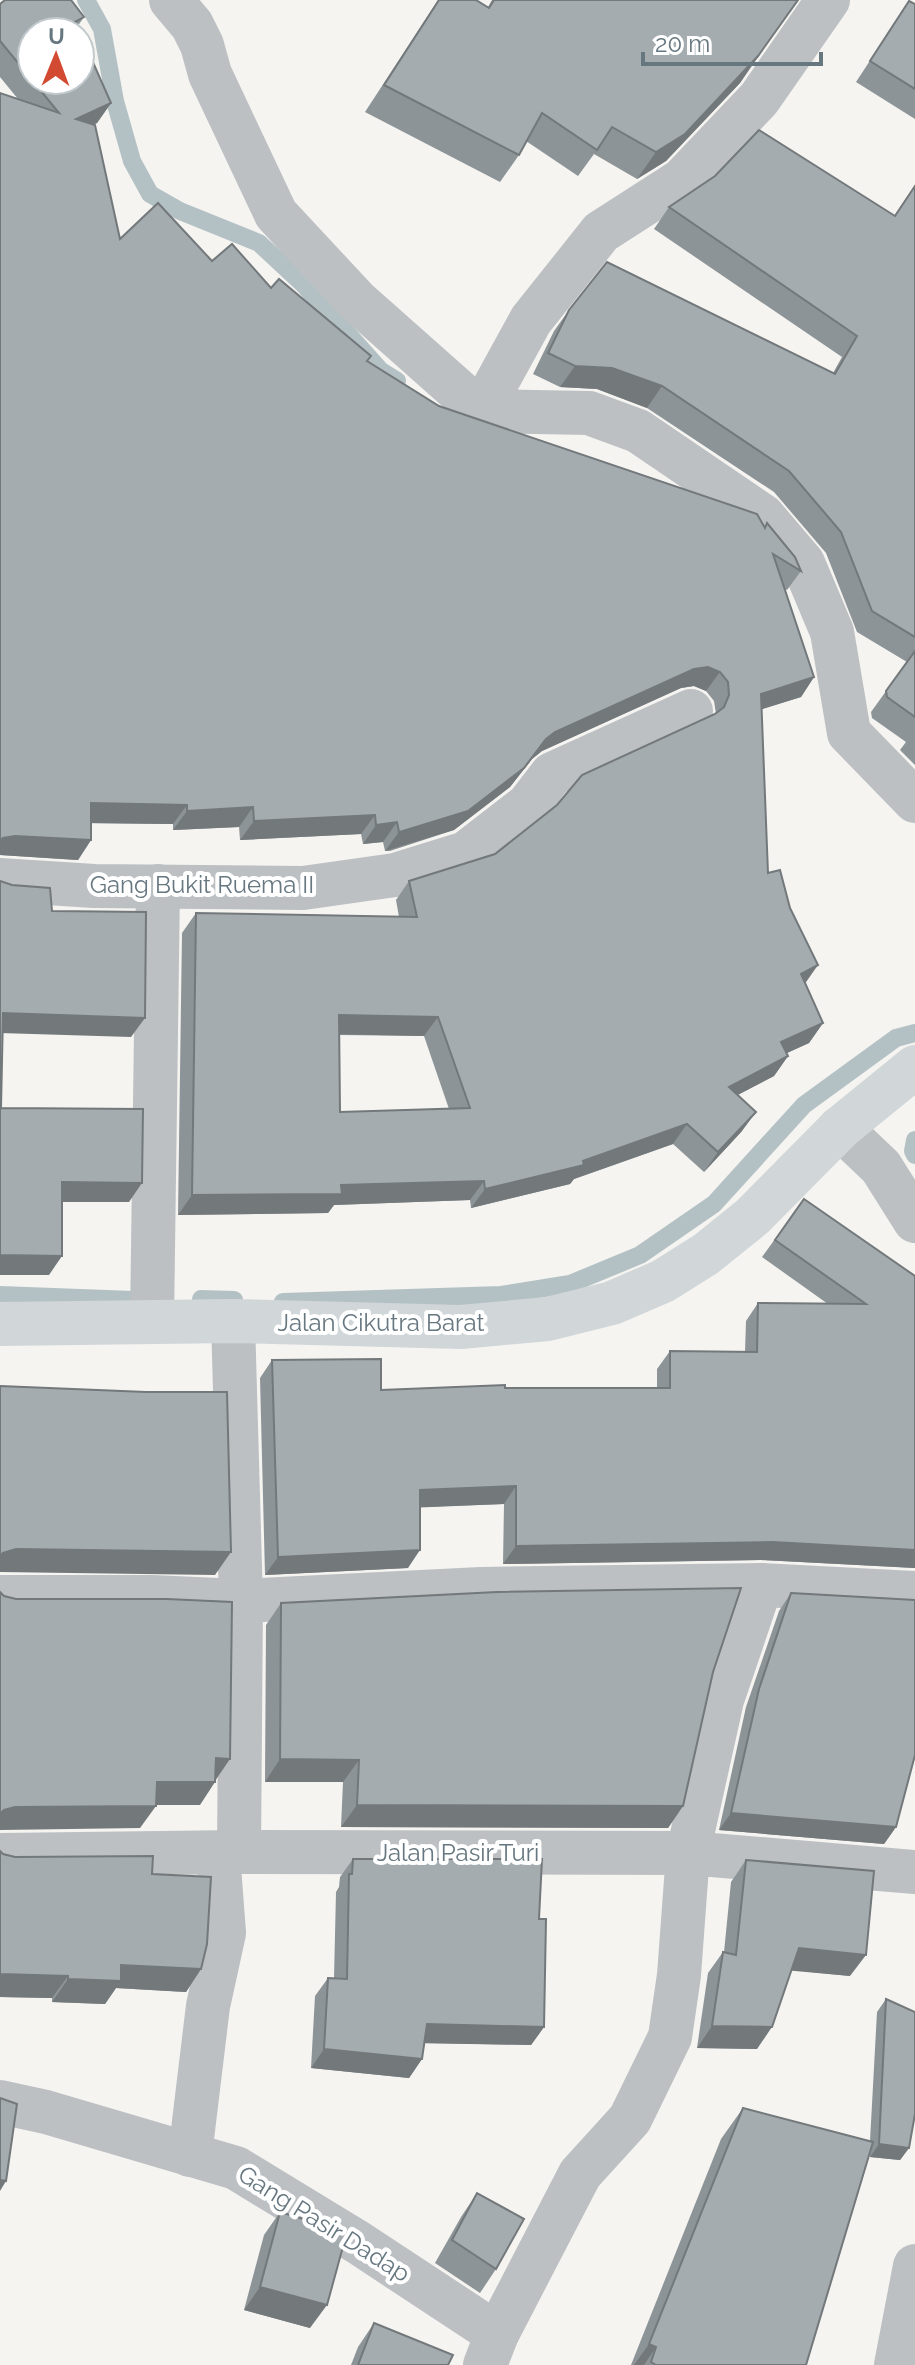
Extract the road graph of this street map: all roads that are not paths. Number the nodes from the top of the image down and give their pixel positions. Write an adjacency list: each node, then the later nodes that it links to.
1 (171, 0): 3 (street)
2 (828, 0): 3 (street)
3 (481, 411): 5 (street)
4 (691, 711): 7 (street, Gang Bukit Ruema II)
5 (915, 801)
6 (0, 880): 7 (street, Gang Bukit Ruema II)
7 (158, 886): 12 (street)
8 (915, 1067): 9 (main road, Jalan Cikutra Barat)
9 (840, 1128): 10 (street); 11 (main road, Jalan Cikutra Barat)
10 (915, 1221)
11 (233, 1321): 12 (main road, Jalan Cikutra Barat); 17 (street)
12 (152, 1322): 13 (main road, Jalan Cikutra Barat)
13 (0, 1324)
14 (761, 1585): 15 (street); 17 (street); 19 (street)
15 (915, 1593)
16 (0, 1597): 17 (street)
17 (241, 1601): 18 (street)
18 (229, 1852): 19 (street, Jalan Pasir Turi); 20 (street, Jalan Pasir Turi); 23 (street)
19 (688, 1853): 21 (street, Jalan Pasir Turi); 25 (street)
20 (0, 1855)
21 (915, 1872)
22 (0, 2102): 23 (street, Gang Pasir Dadap)
23 (190, 2155): 25 (street, Gang Pasir Dadap)
24 (915, 2266): 26 (street)
25 (491, 2350)
26 (896, 2365)

